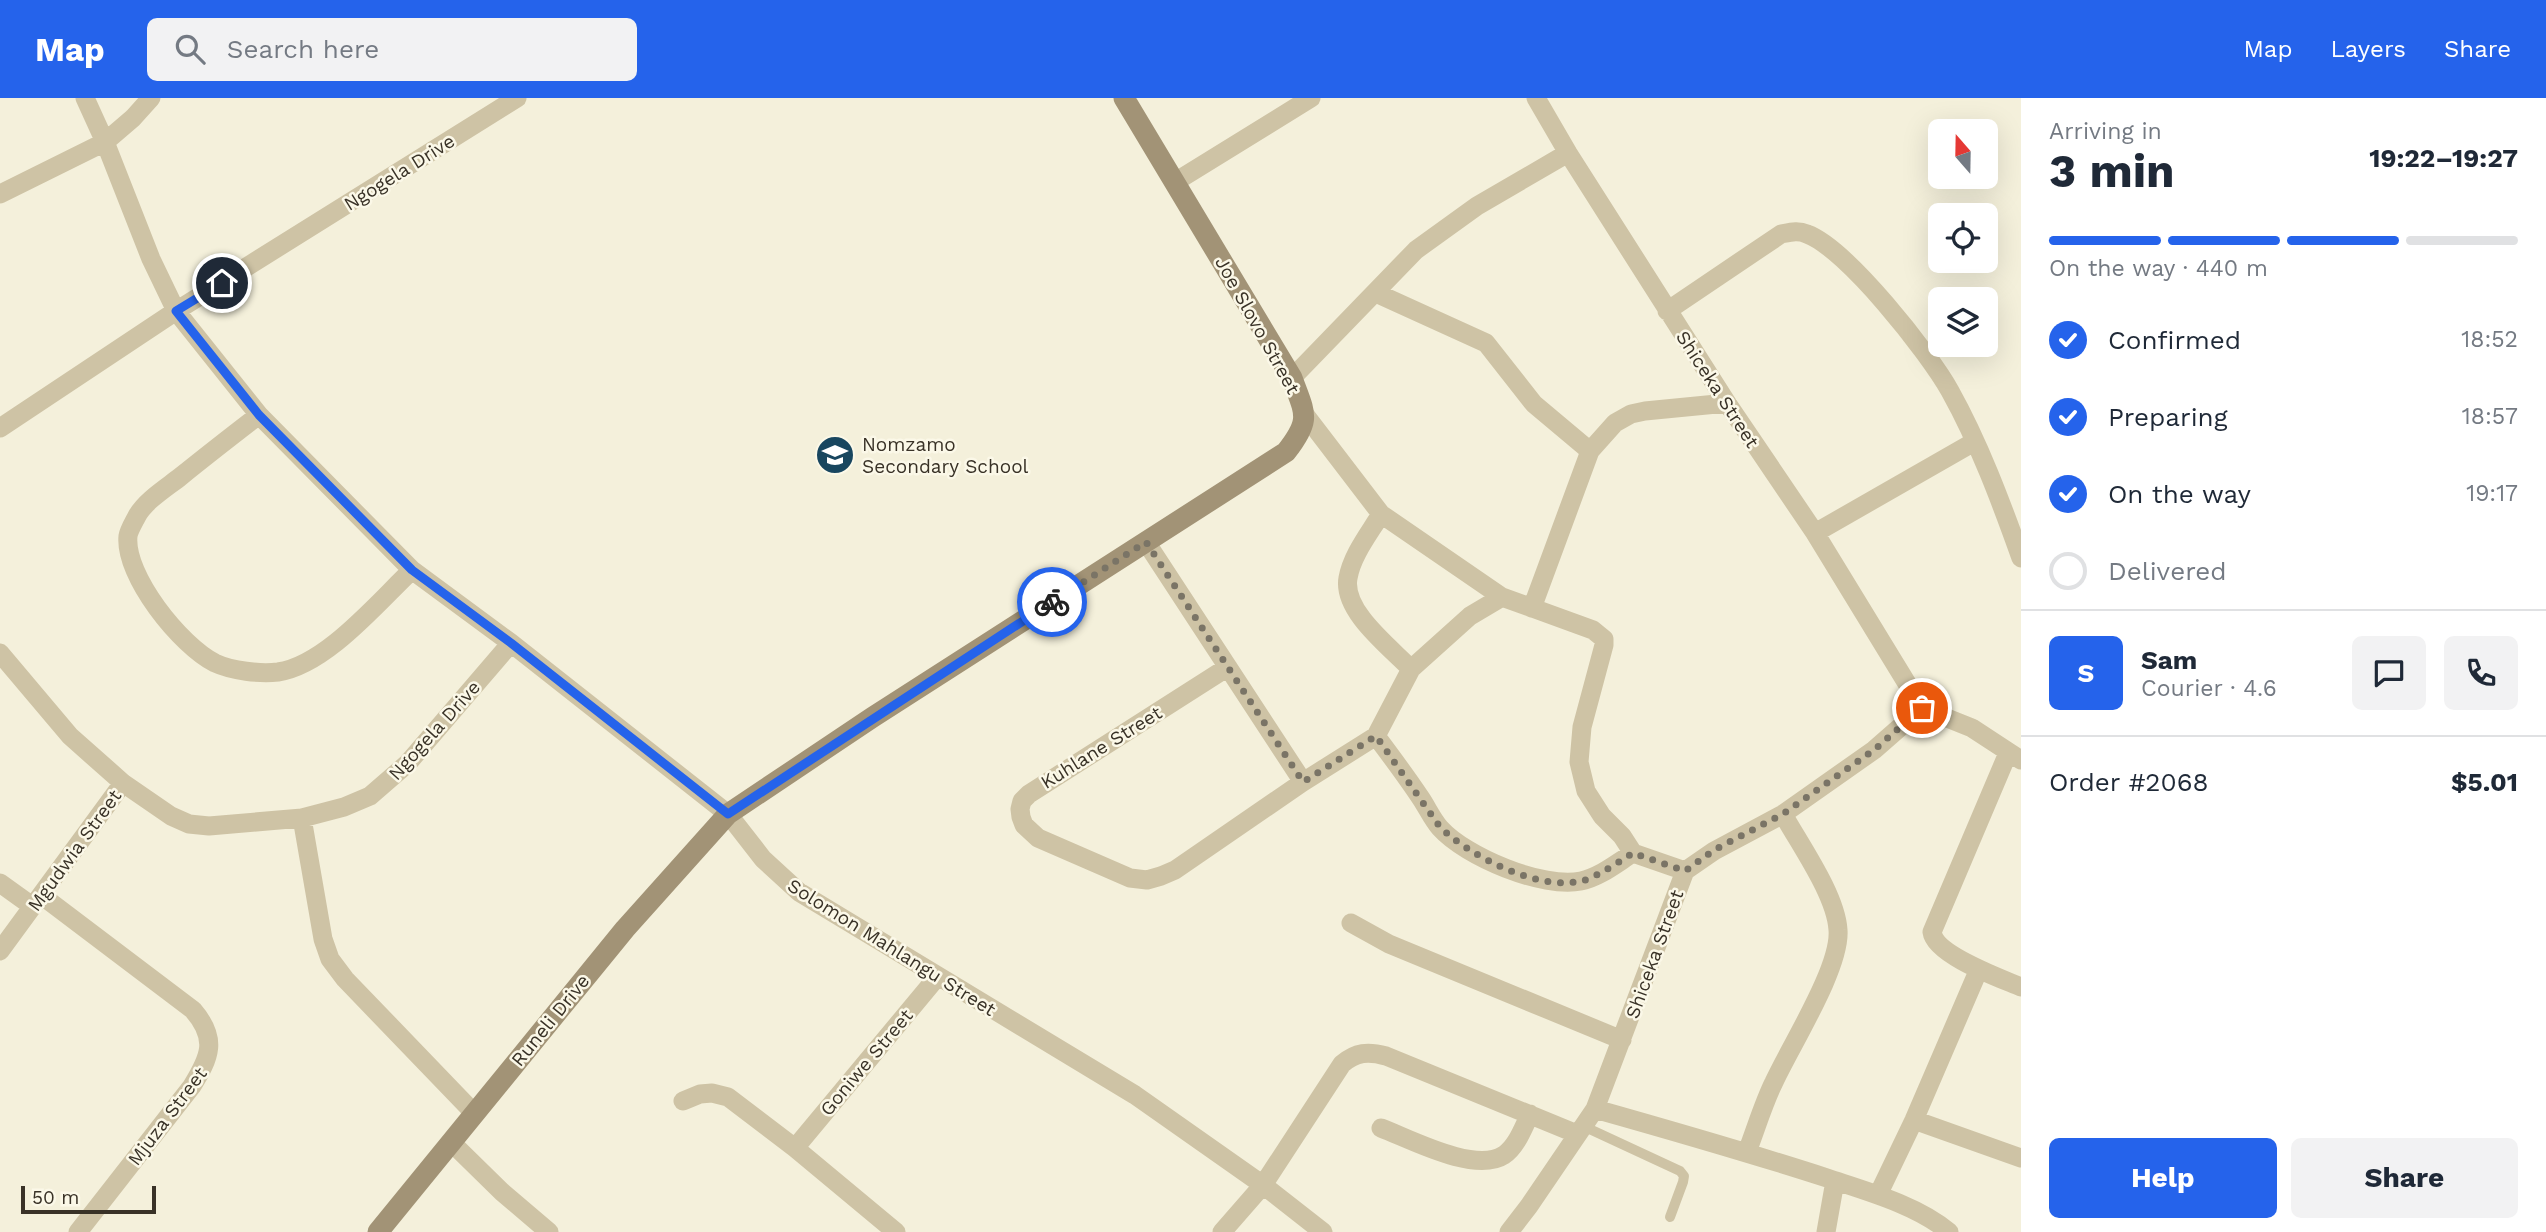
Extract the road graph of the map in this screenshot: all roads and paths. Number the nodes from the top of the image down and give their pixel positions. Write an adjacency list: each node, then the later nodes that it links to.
1 (85, 98): 7 (street, Solomon Mahlangu Street)
2 (151, 98): 7 (street)
3 (517, 98): 12 (street, Ngogela Drive)
4 (1124, 98): 9 (street, Joe Slovo Street)
5 (1311, 98): 9 (street)
6 (1536, 98): 8 (street, Shiceka Street)
7 (105, 142): 10 (street); 12 (street, Solomon Mahlangu Street)
8 (1568, 153): 11 (street); 13 (street, Shiceka Street)
9 (1175, 182): 14 (street, Joe Slovo Street)
10 (0, 194)
11 (1376, 293): 14 (street); 20 (street)
12 (176, 311): 16 (street, Solomon Mahlangu Street); 18 (street, Ngogela Drive)
13 (1668, 311): 15 (street, Shiceka Street); 19 (street)
14 (1292, 378): 17 (street, Joe Slovo Street)
15 (1727, 403): 20 (street); 22 (street, Shiceka Street)
16 (259, 415): 25 (street, Solomon Mahlangu Street); 25 (street)
17 (1306, 416): 21 (street); 23 (street, Joe Slovo Street)
18 (0, 428)
19 (1975, 442): 22 (street); 24 (street)
20 (1590, 451): 27 (street)
21 (1381, 514): 26 (street); 31 (street)
22 (1815, 533): 32 (street, Shiceka Street)
23 (1146, 542): 30 (street); 37 (street, Joe Slovo Street)
24 (2021, 558)
25 (412, 570): 28 (street, Solomon Mahlangu Street)
26 (1502, 597): 27 (street); 31 (street)
27 (1532, 608): 40 (street)
28 (511, 643): 37 (street, Solomon Mahlangu Street); 39 (street, Ngogela Drive)
29 (0, 653): 36 (street, Ngogela Drive)
30 (1228, 667): 35 (street); 35 (street, Kuhlane Street)
31 (1411, 669): 33 (street)
32 (1922, 708): 34 (street); 38 (street, Shiceka Street)
33 (1376, 736): 35 (street, Kuhlane Street); 40 (street)
34 (2015, 757): 46 (street)
35 (1303, 782)
36 (123, 783): 39 (street, Ngogela Drive); 43 (street, Mgudwia Street)
37 (728, 814): 47 (street, Solomon Mahlangu Street); 52 (street, Runeli Drive)
38 (1783, 814): 41 (street, Shiceka Street); 59 (street)
39 (302, 818): 52 (street)
40 (1633, 853): 41 (street)
41 (1685, 871): 49 (street, Shiceka Street)
42 (0, 883): 43 (street, Mjuza Street)
43 (36, 901): 45 (street, Mgudwia Street); 65 (street, Mjuza Street)
44 (1351, 923): 49 (street)
45 (0, 951)
46 (1979, 969): 48 (street); 54 (street)
47 (938, 976): 58 (street, Goniwe Street); 62 (street, Solomon Mahlangu Street)
48 (2021, 987)
49 (1622, 1040): 51 (street, Shiceka Street)
50 (683, 1101): 58 (street)
51 (1595, 1109): 56 (street, Shiceka Street); 59 (street)
52 (474, 1113): 57 (street, Runeli Drive)
53 (1530, 1114): 55 (street); 56 (street); 62 (street)
54 (1914, 1120): 60 (street); 63 (street)
55 (1381, 1128)
56 (1580, 1130): 64 (lane); 71 (street, Shiceka Street)
57 (450, 1142): 66 (street, Runeli Drive); 67 (street)
58 (795, 1148): 68 (street)
59 (1747, 1152): 61 (street)
60 (2021, 1158)
61 (1835, 1181): 63 (street); 72 (street)
62 (1263, 1185): 69 (street); 70 (street, Solomon Mahlangu Street)
63 (1878, 1195): 73 (street)
64 (1670, 1217)
65 (78, 1232)
66 (378, 1232)
67 (549, 1232)
68 (896, 1232)
69 (1222, 1232)
70 (1323, 1232)
71 (1509, 1232)
72 (1826, 1232)
73 (1949, 1232)

